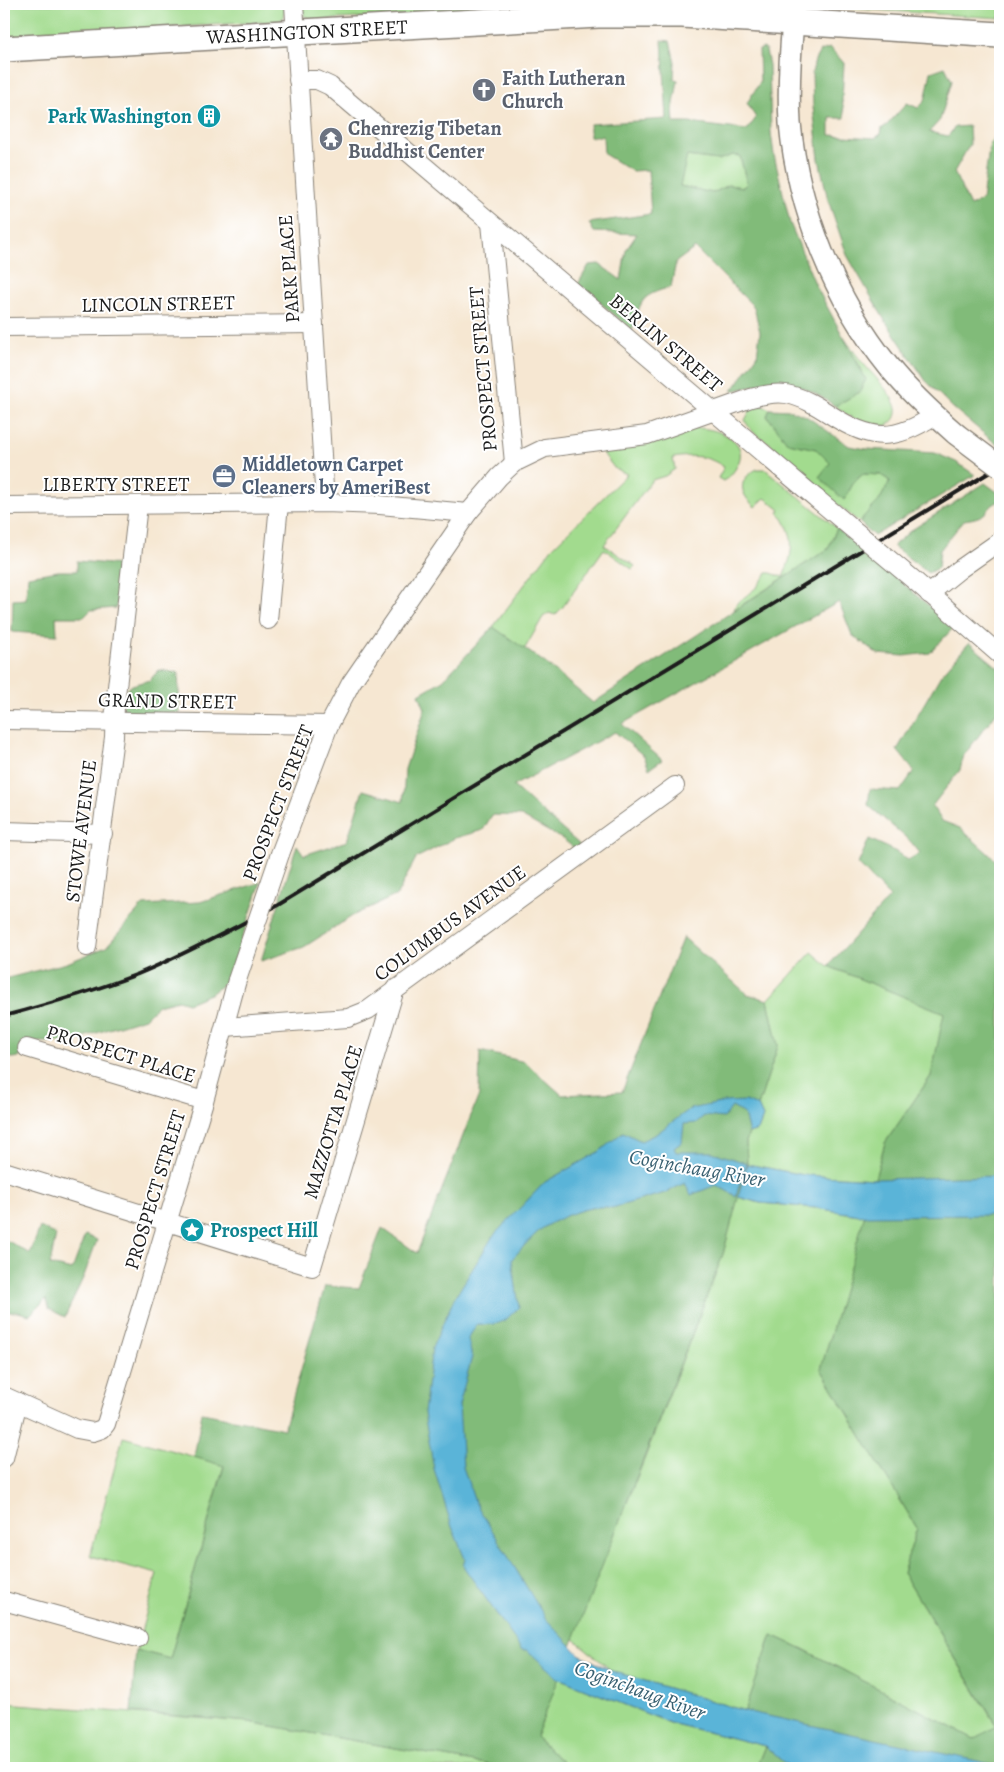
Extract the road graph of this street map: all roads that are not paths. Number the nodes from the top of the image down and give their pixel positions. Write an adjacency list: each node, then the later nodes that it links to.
1 (294, 4): 3 (street, PARK PLACE)
2 (794, 12): 3 (highway, WASHINGTON STREET); 4 (highway, WASHINGTON STREET); 11 (main road)
3 (295, 32): 5 (highway, WASHINGTON STREET); 6 (street, PARK PLACE)
4 (1000, 35)
5 (4, 49)
6 (298, 80): 7 (street, BERLIN STREET); 8 (street, PARK PLACE)
7 (491, 223): 10 (street, BERLIN STREET); 12 (street, PROSPECT STREET)
8 (314, 324): 9 (street, LINCOLN STREET); 14 (street, PARK PLACE)
9 (4, 327)
10 (714, 412): 11 (street); 12 (street); 20 (street, BERLIN STREET, bridge)
11 (935, 416): 13 (main road, bridge)
12 (514, 463): 18 (street, PROSPECT STREET)
13 (1000, 467)
14 (325, 503): 15 (street, LIBERTY STREET); 18 (street, LIBERTY STREET)
15 (280, 504): 16 (street, LIBERTY STREET); 21 (street)
16 (138, 505): 17 (street, LIBERTY STREET); 24 (street, STOWE AVENUE)
17 (4, 506)
18 (468, 513): 25 (street, PROSPECT STREET)
19 (1000, 541): 20 (street)
20 (929, 594): 22 (street, BERLIN STREET)
21 (268, 620)
22 (1000, 655)
23 (4, 720): 24 (street, GRAND STREET)
24 (115, 721): 25 (street, GRAND STREET); 28 (street, STOWE AVENUE)
25 (329, 725): 31 (street, PROSPECT STREET, bridge)
26 (675, 786): 30 (street, COLUMBUS AVENUE)
27 (4, 831): 28 (street)
28 (102, 834): 29 (street, STOWE AVENUE)
29 (87, 947)
30 (396, 989): 31 (street, COLUMBUS AVENUE); 35 (street, MAZZOTTA PLACE)
31 (225, 1027): 33 (street, PROSPECT STREET)
32 (26, 1048): 33 (street, PROSPECT PLACE)
33 (204, 1101): 35 (street, PROSPECT STREET)
34 (4, 1171): 35 (street)
35 (168, 1221): 36 (street, PROSPECT STREET)
36 (11, 1399): 37 (street)
37 (4, 1458)
38 (4, 1601): 39 (street)
39 (138, 1638)

